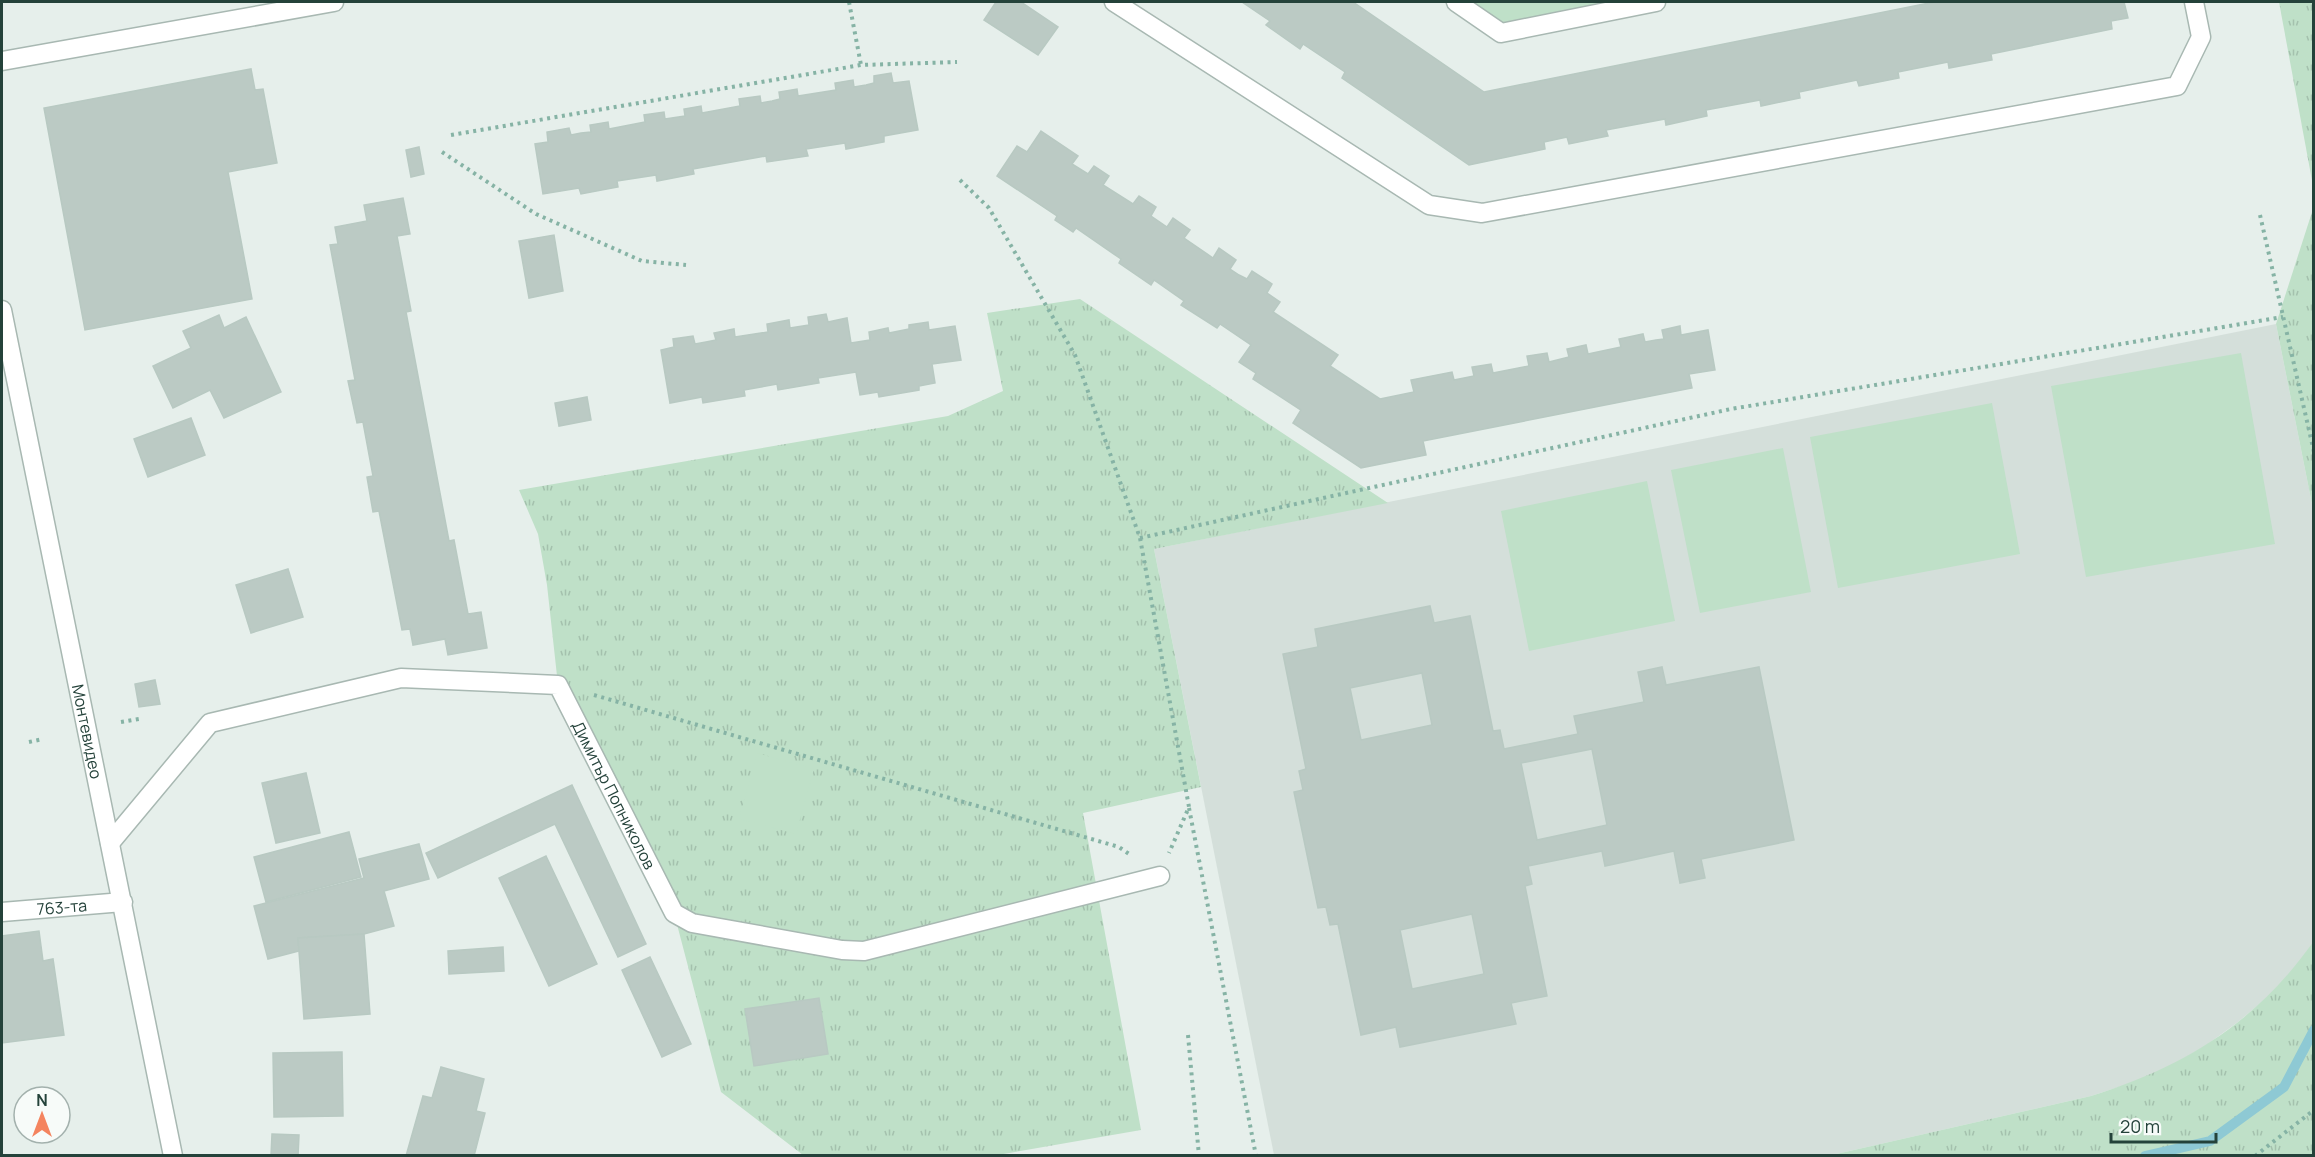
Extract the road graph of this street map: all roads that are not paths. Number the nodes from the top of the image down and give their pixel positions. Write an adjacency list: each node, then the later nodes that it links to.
1 (334, 2): 6 (street)
2 (1114, 2): 5 (street)
3 (1456, 2): 4 (street)
4 (1656, 2)
5 (2194, 2)
6 (2, 61)
7 (2, 310): 8 (street, Монтевидео)
8 (110, 843): 9 (street, Димитър Попниколов); 10 (street, Монтевидео)
9 (1160, 876)
10 (123, 902): 11 (street, 763-та); 12 (street, Монтевидео)
11 (2, 912)
12 (173, 1155)

